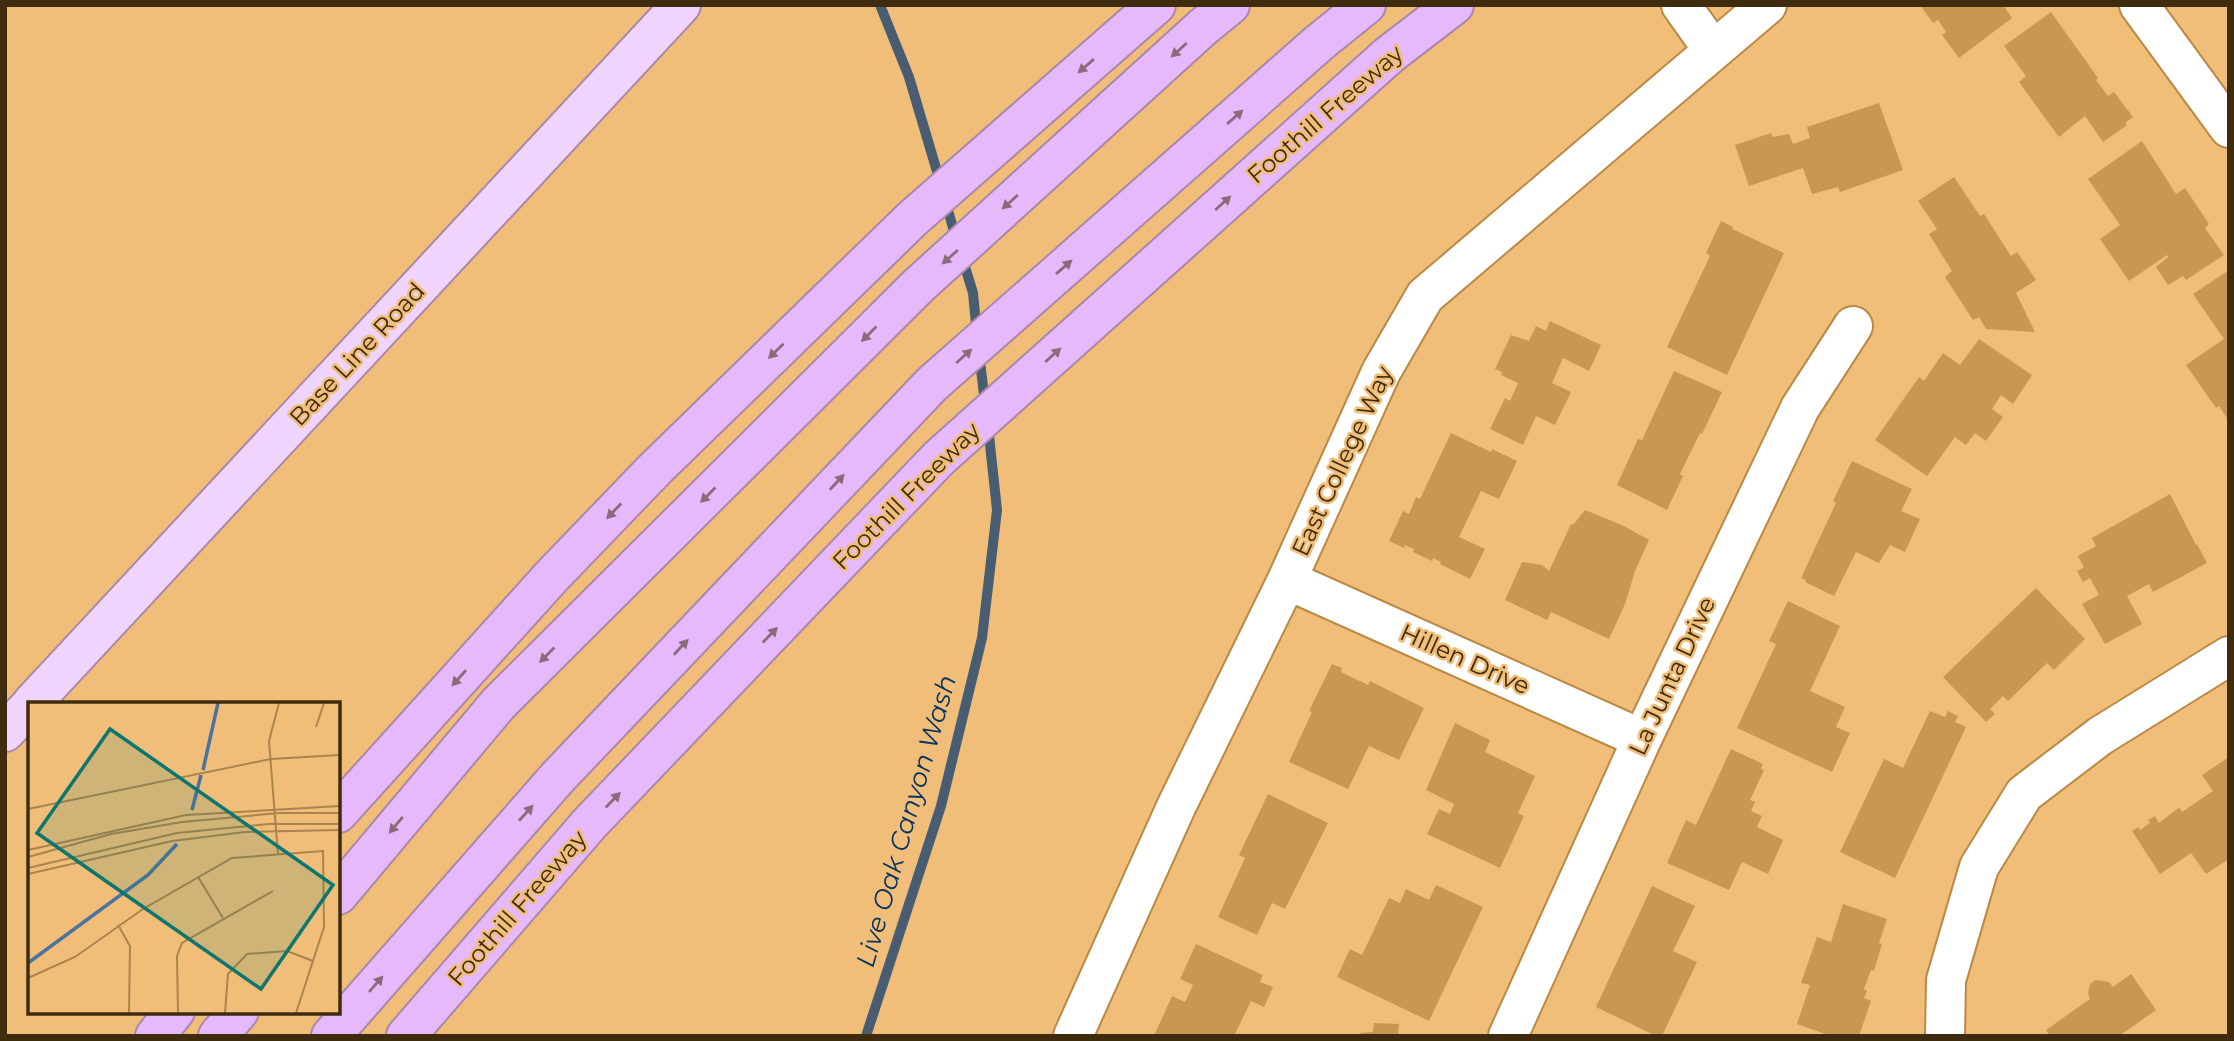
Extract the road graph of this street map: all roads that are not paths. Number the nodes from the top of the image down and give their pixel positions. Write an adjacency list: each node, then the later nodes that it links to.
1 (681, 5): 14 (main road, Base Line Road)
2 (1157, 5): 18 (highway, one-way to 18)
3 (1230, 5): 19 (highway, one-way to 19)
4 (1366, 5): 24 (highway, one-way to 4)
5 (1454, 5): 25 (highway, Foothill Freeway, one-way to 5)
6 (1681, 5): 9 (street)
7 (1767, 5): 9 (street, East College Way)
8 (2139, 5): 10 (street)
9 (1713, 50): 12 (street, East College Way)
10 (2229, 128)
11 (1853, 326): 17 (street, La Junta Drive)
12 (1287, 580): 17 (street, Hillen Drive); 26 (street, East College Way)
13 (2229, 656): 28 (street)
14 (34, 702)
15 (28, 708): 16 (main road, Base Line Road)
16 (5, 732)
17 (1642, 739): 27 (street, La Junta Drive)
18 (340, 811)
19 (340, 893)
20 (173, 1013): 22 (highway)
21 (237, 1013): 23 (highway)
22 (155, 1036)
23 (218, 1036)
24 (331, 1036)
25 (406, 1036)
26 (1073, 1036)
27 (1508, 1036)
28 (1945, 1036)

